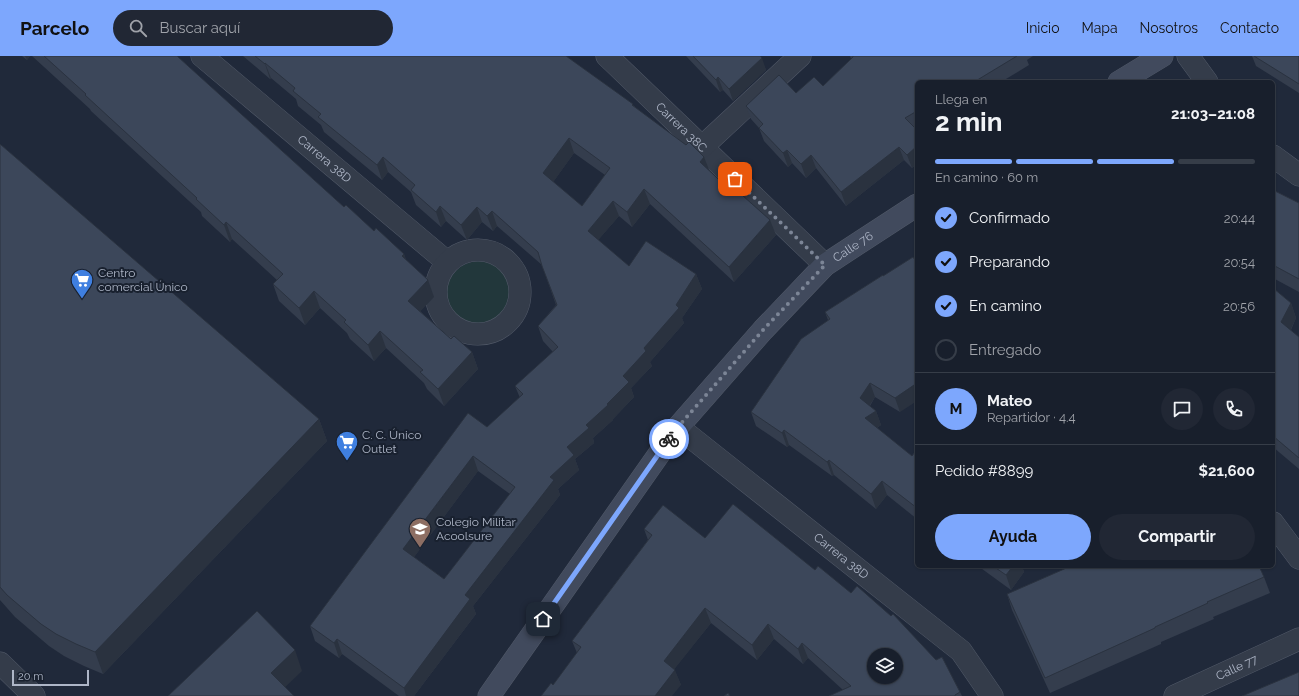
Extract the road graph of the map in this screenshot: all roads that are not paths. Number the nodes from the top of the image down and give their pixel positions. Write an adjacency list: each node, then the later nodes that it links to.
1 (202, 56): 12 (street, Carrera 38D)
2 (607, 56): 8 (street, Carrera 38C)
3 (800, 56): 8 (street)
4 (1162, 56): 6 (street)
5 (1188, 56): 7 (street)
6 (1122, 80)
7 (1206, 80)
8 (702, 147): 13 (street, Carrera 38C)
9 (1275, 157): 10 (street)
10 (1299, 175)
11 (915, 206): 13 (street, Calle 76)
12 (447, 262)
13 (825, 265): 14 (street, Calle 76)
14 (678, 427): 20 (street, Calle 76); 21 (street, Carrera 38D)
15 (1275, 524): 16 (street)
16 (1299, 558)
17 (1299, 639): 22 (street, Calle 77)
18 (0, 663): 19 (street)
19 (34, 696)
20 (489, 696)
21 (992, 696)
22 (1175, 696)

